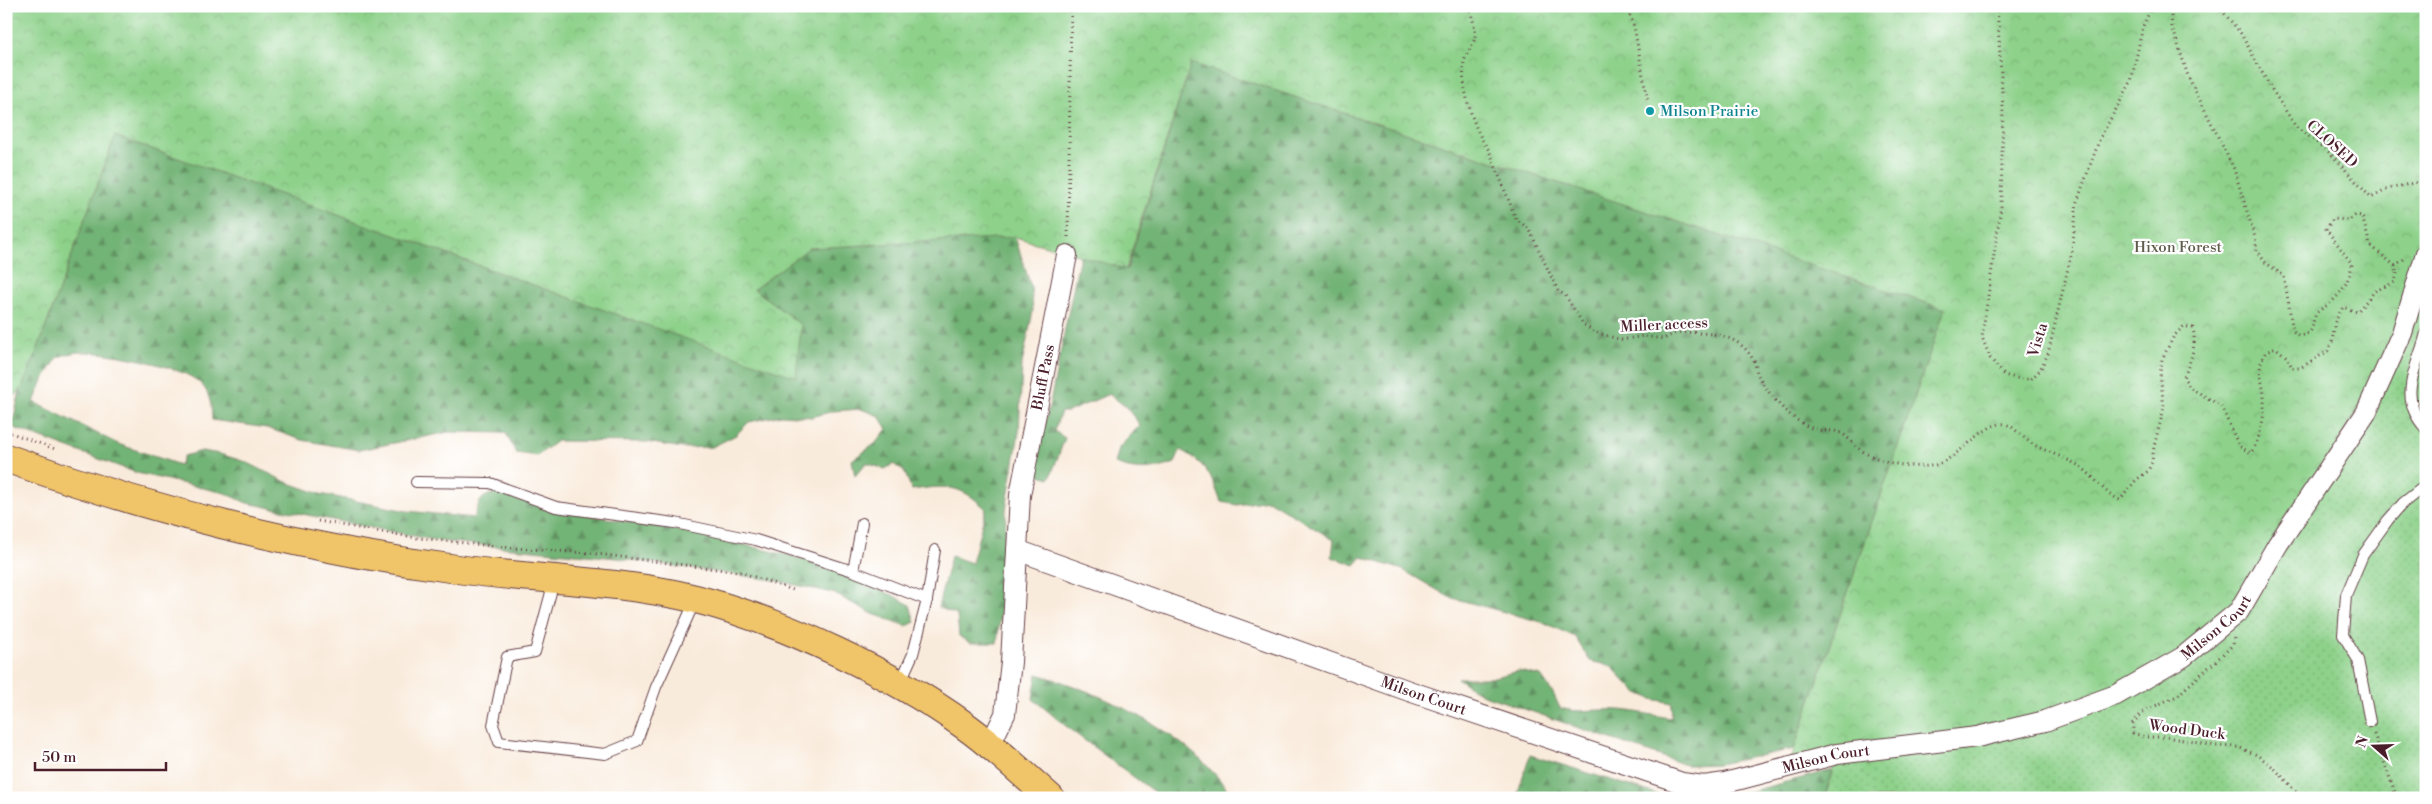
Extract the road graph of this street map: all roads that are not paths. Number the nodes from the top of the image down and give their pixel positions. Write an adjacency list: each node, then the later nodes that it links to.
1 (2426, 253): 10 (street, Milson Court)
2 (1067, 255): 10 (street, Bluff Pass)
3 (2426, 332): 4 (lane)
4 (2426, 429)
5 (6, 458): 12 (main road)
6 (416, 482): 11 (lane)
7 (2426, 485): 16 (lane)
8 (862, 523): 11 (lane)
9 (935, 550): 14 (lane)
10 (1017, 550): 17 (street, Bluff Pass)
11 (853, 571): 14 (lane)
12 (554, 580): 13 (main road); 13 (lane)
13 (696, 599): 15 (main road)
14 (927, 600): 15 (lane)
15 (899, 685): 17 (main road)
16 (2370, 722)
17 (990, 745): 18 (main road)
18 (1050, 798)

